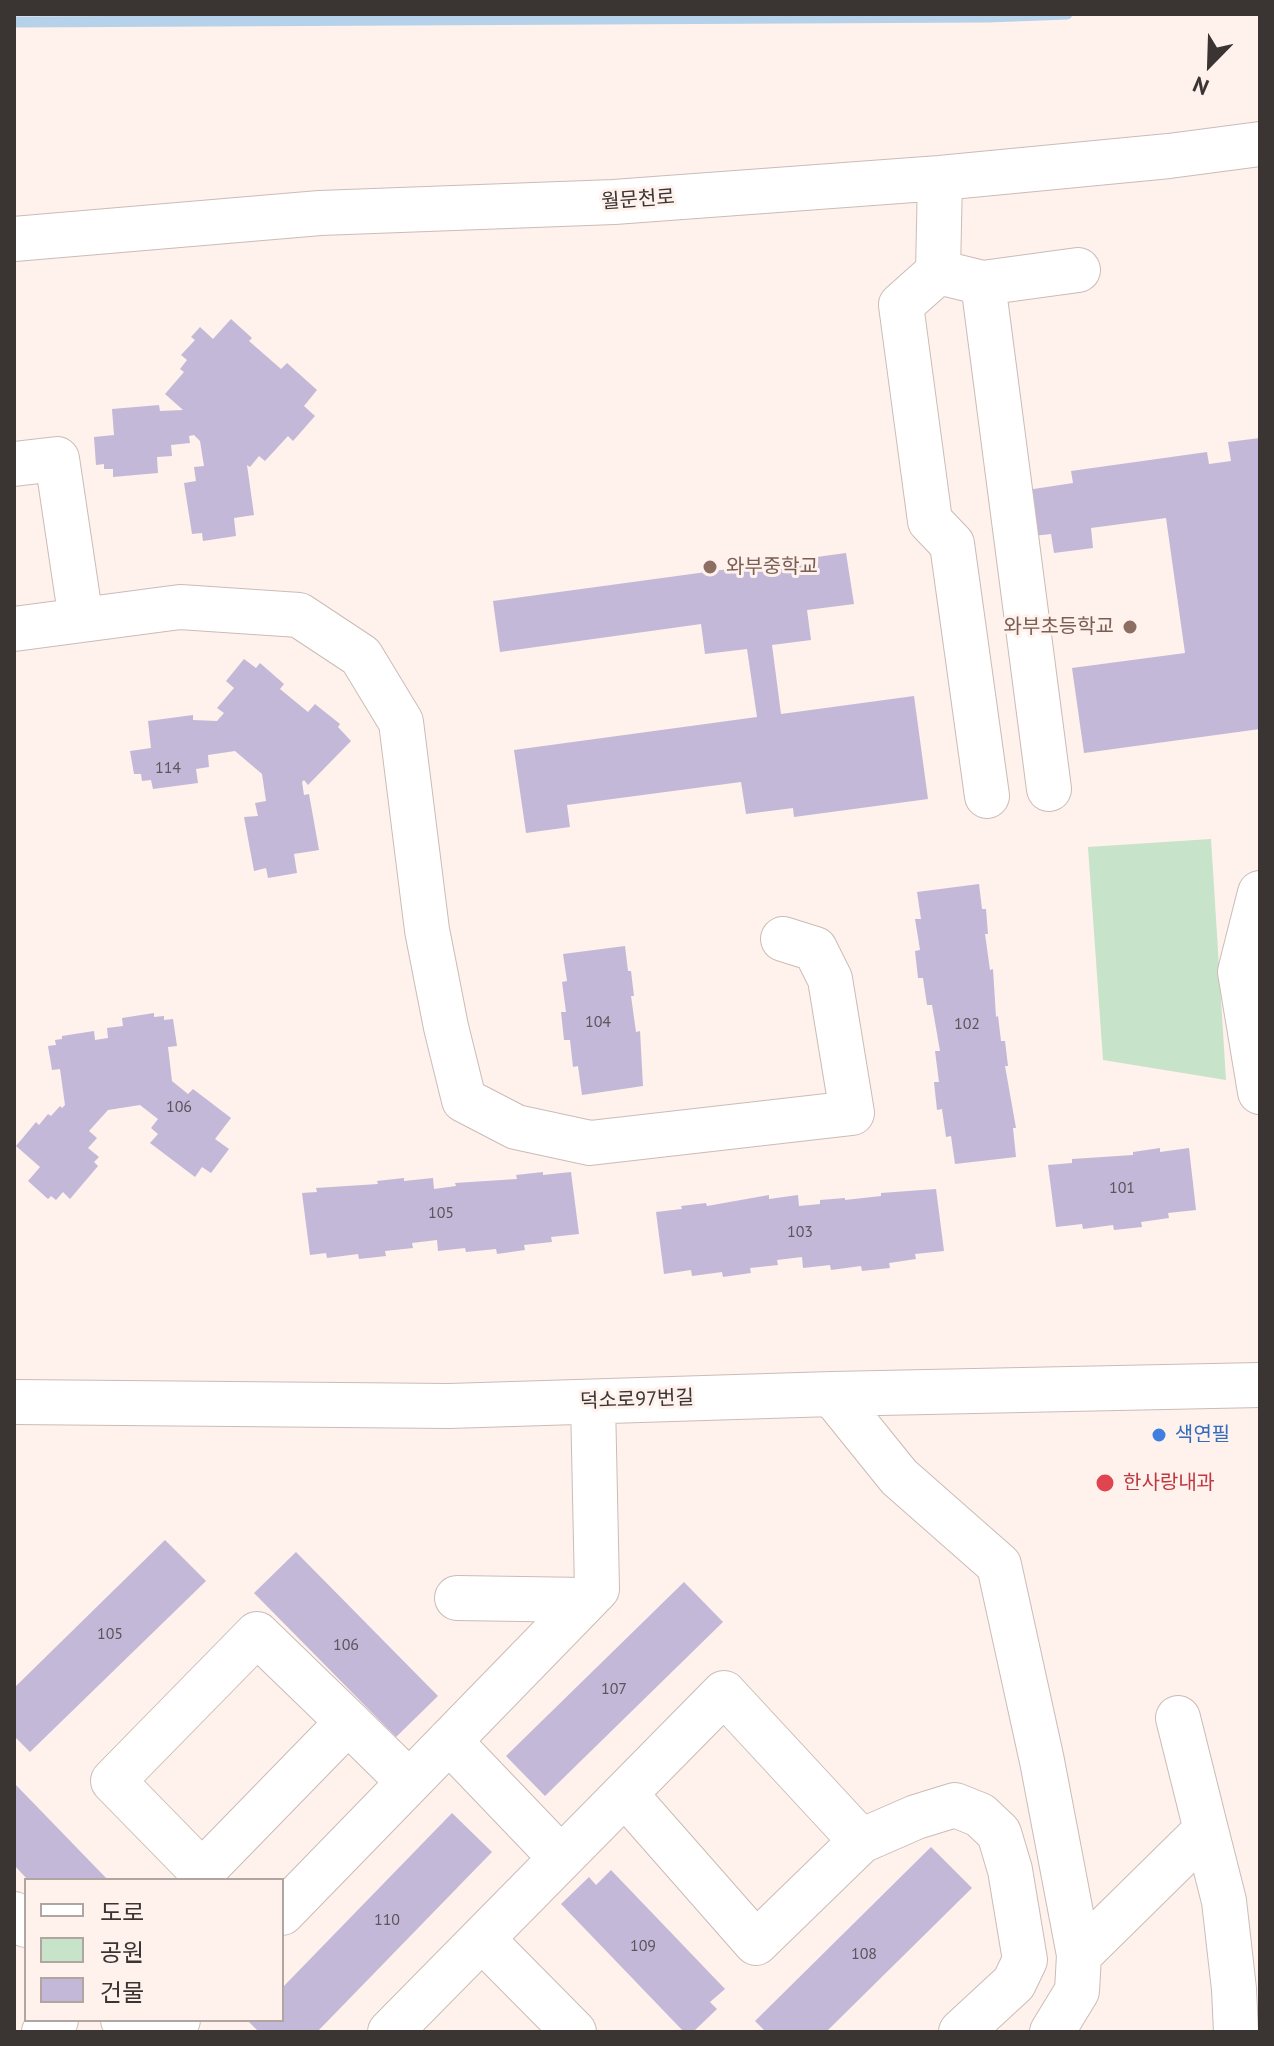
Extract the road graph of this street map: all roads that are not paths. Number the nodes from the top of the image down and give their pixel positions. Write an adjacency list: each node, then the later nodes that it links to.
1 (1260, 144): 2 (street, 월문천로)
2 (940, 178): 3 (street, 월문천로); 5 (street)
3 (14, 239)
4 (1078, 270): 6 (street)
5 (938, 272): 6 (street); 11 (street)
6 (983, 283): 10 (street)
7 (14, 464): 8 (street)
8 (81, 620): 9 (street); 13 (street)
9 (14, 629)
10 (1049, 789)
11 (987, 796)
12 (1260, 893): 14 (street)
13 (783, 939)
14 (1260, 1092)
15 (1260, 1385): 16 (street, 덕소로97번길)
16 (832, 1394): 18 (street, 덕소로97번길); 31 (street)
17 (14, 1402): 18 (street, 덕소로97번길)
18 (593, 1402): 20 (street)
19 (457, 1598): 20 (street)
20 (586, 1600): 23 (street)
21 (1178, 1718): 26 (street)
22 (348, 1722): 22 (street); 24 (street)
23 (449, 1741): 24 (street); 28 (street)
24 (409, 1782): 29 (street)
25 (625, 1794): 27 (street); 27 (street); 28 (street)
26 (1206, 1830): 31 (street); 36 (street)
27 (861, 1841): 34 (street)
28 (561, 1858): 30 (street)
29 (284, 1911)
30 (482, 1939): 32 (street); 33 (street)
31 (1079, 1955): 35 (street)
32 (390, 2032)
33 (574, 2032)
34 (961, 2032)
35 (1052, 2032)
36 (1236, 2032)

